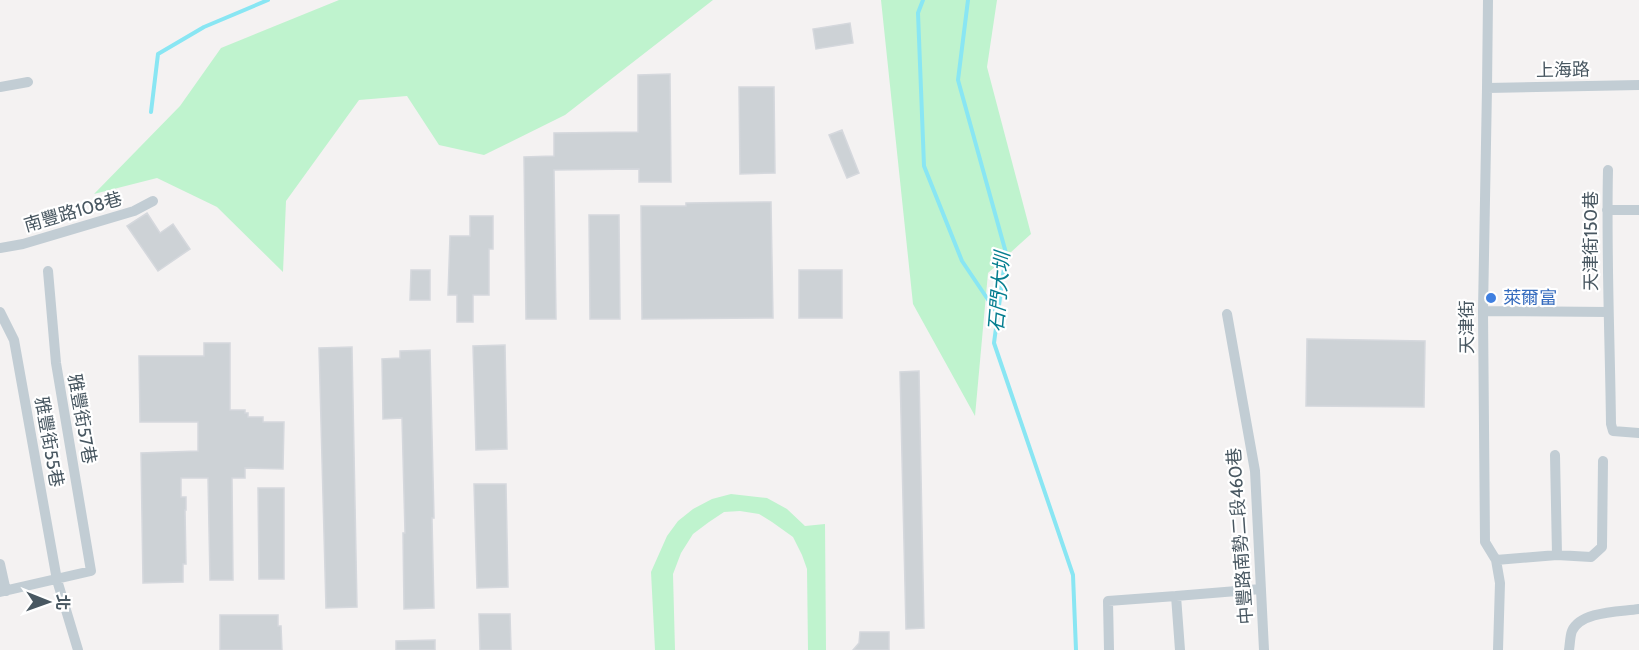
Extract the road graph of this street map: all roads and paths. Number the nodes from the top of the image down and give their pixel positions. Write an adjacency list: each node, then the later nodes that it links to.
1 (1488, 0): 5 (street, 天津街)
2 (28, 82): 4 (street)
3 (1639, 85): 5 (street, 上海路)
4 (0, 87)
5 (1487, 88): 12 (street, 天津街)
6 (1608, 170): 8 (street, 天津街150巷)
7 (153, 201): 10 (street, 南豐路108巷)
8 (1607, 210): 9 (street); 14 (street, 天津街150巷)
9 (1639, 210)
10 (0, 248)
11 (48, 271): 22 (street, 雅豐街57巷)
12 (1483, 311): 14 (street, 天津街150巷); 20 (street, 天津街)
13 (0, 312): 22 (street, 雅豐街55巷)
14 (1608, 312): 16 (street, 天津街150巷)
15 (1227, 314): 23 (street, 中豐路南勢二段460巷)
16 (1639, 433)
17 (1555, 455): 19 (street)
18 (1603, 461): 19 (street)
19 (1557, 555): 20 (street)
20 (1496, 560): 31 (street, 天津街)
21 (0, 564): 24 (street)
22 (57, 580): 24 (street); 27 (street, 雅豐街55巷)
23 (1261, 589): 25 (street); 30 (street, 中豐路南勢二段460巷)
24 (3, 591)
25 (1176, 596): 28 (street); 29 (street)
26 (1639, 609): 32 (street)
27 (78, 650)
28 (1109, 650)
29 (1180, 650)
30 (1264, 650)
31 (1498, 650)
32 (1569, 650)

